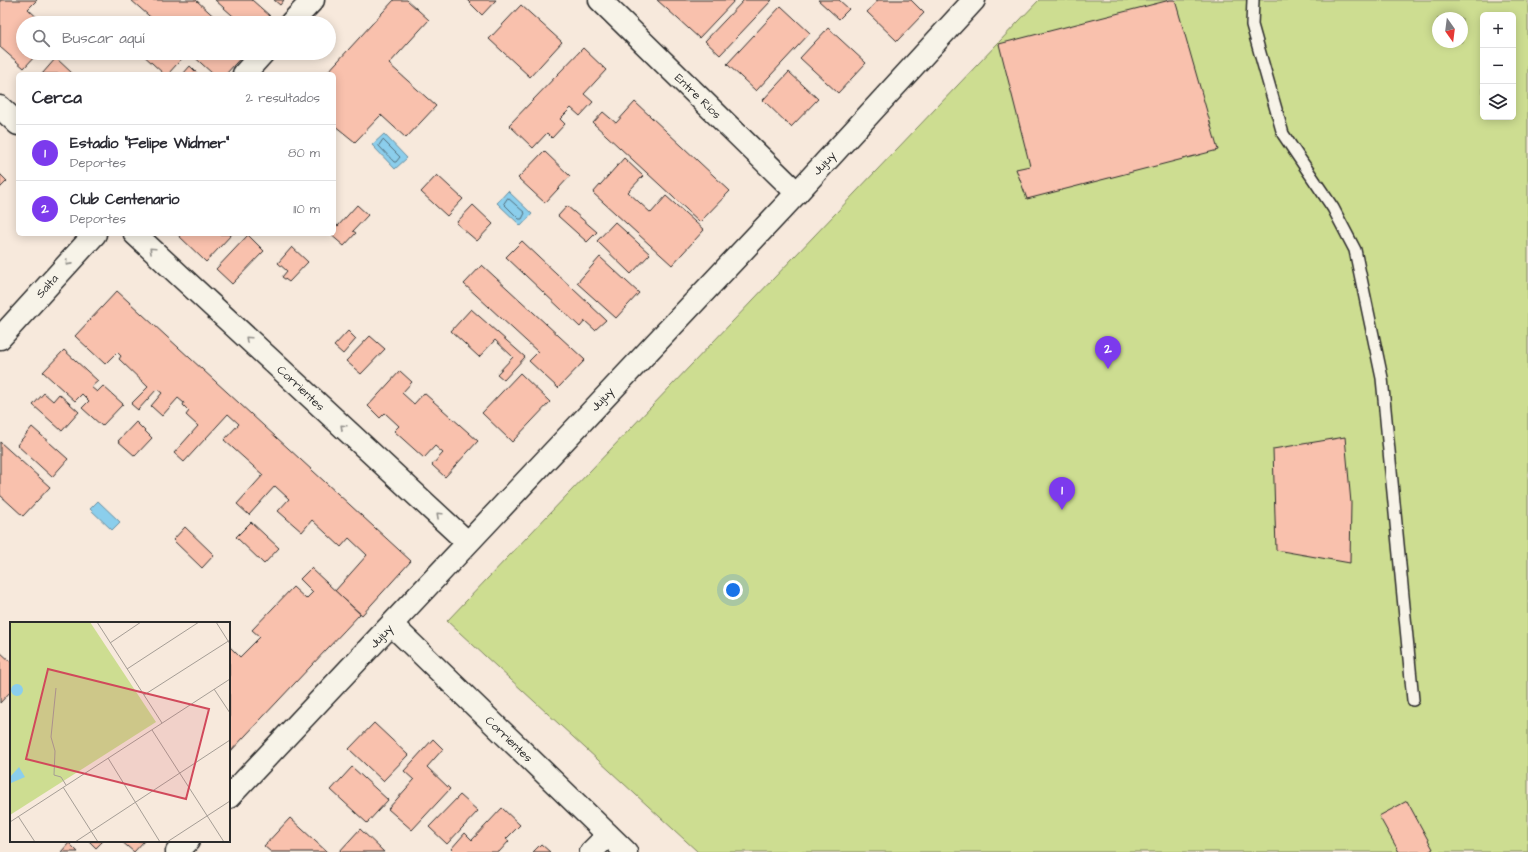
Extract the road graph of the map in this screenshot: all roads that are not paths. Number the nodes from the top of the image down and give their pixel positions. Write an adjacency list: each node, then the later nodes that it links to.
1 (313, 0): 5 (street)
2 (600, 0): 10 (street, Entre Ríos)
3 (974, 0): 10 (street, Jujuy)
4 (1253, 0): 16 (lane)
5 (298, 16)
6 (257, 60): 7 (street)
7 (246, 72)
8 (0, 107): 9 (street)
9 (16, 122)
10 (796, 193): 14 (street, Jujuy)
11 (93, 236): 13 (street, Salta, one-way to 13)
12 (137, 236): 14 (street, Corrientes, one-way to 12)
13 (0, 338)
14 (467, 542): 15 (street, Jujuy)
15 (392, 624): 17 (street, Jujuy); 18 (street, Corrientes)
16 (1413, 700)
17 (230, 796)
18 (608, 835): 21 (street); 22 (street, Corrientes)
19 (187, 842): 20 (street)
20 (178, 852)
21 (592, 852)
22 (626, 852)

